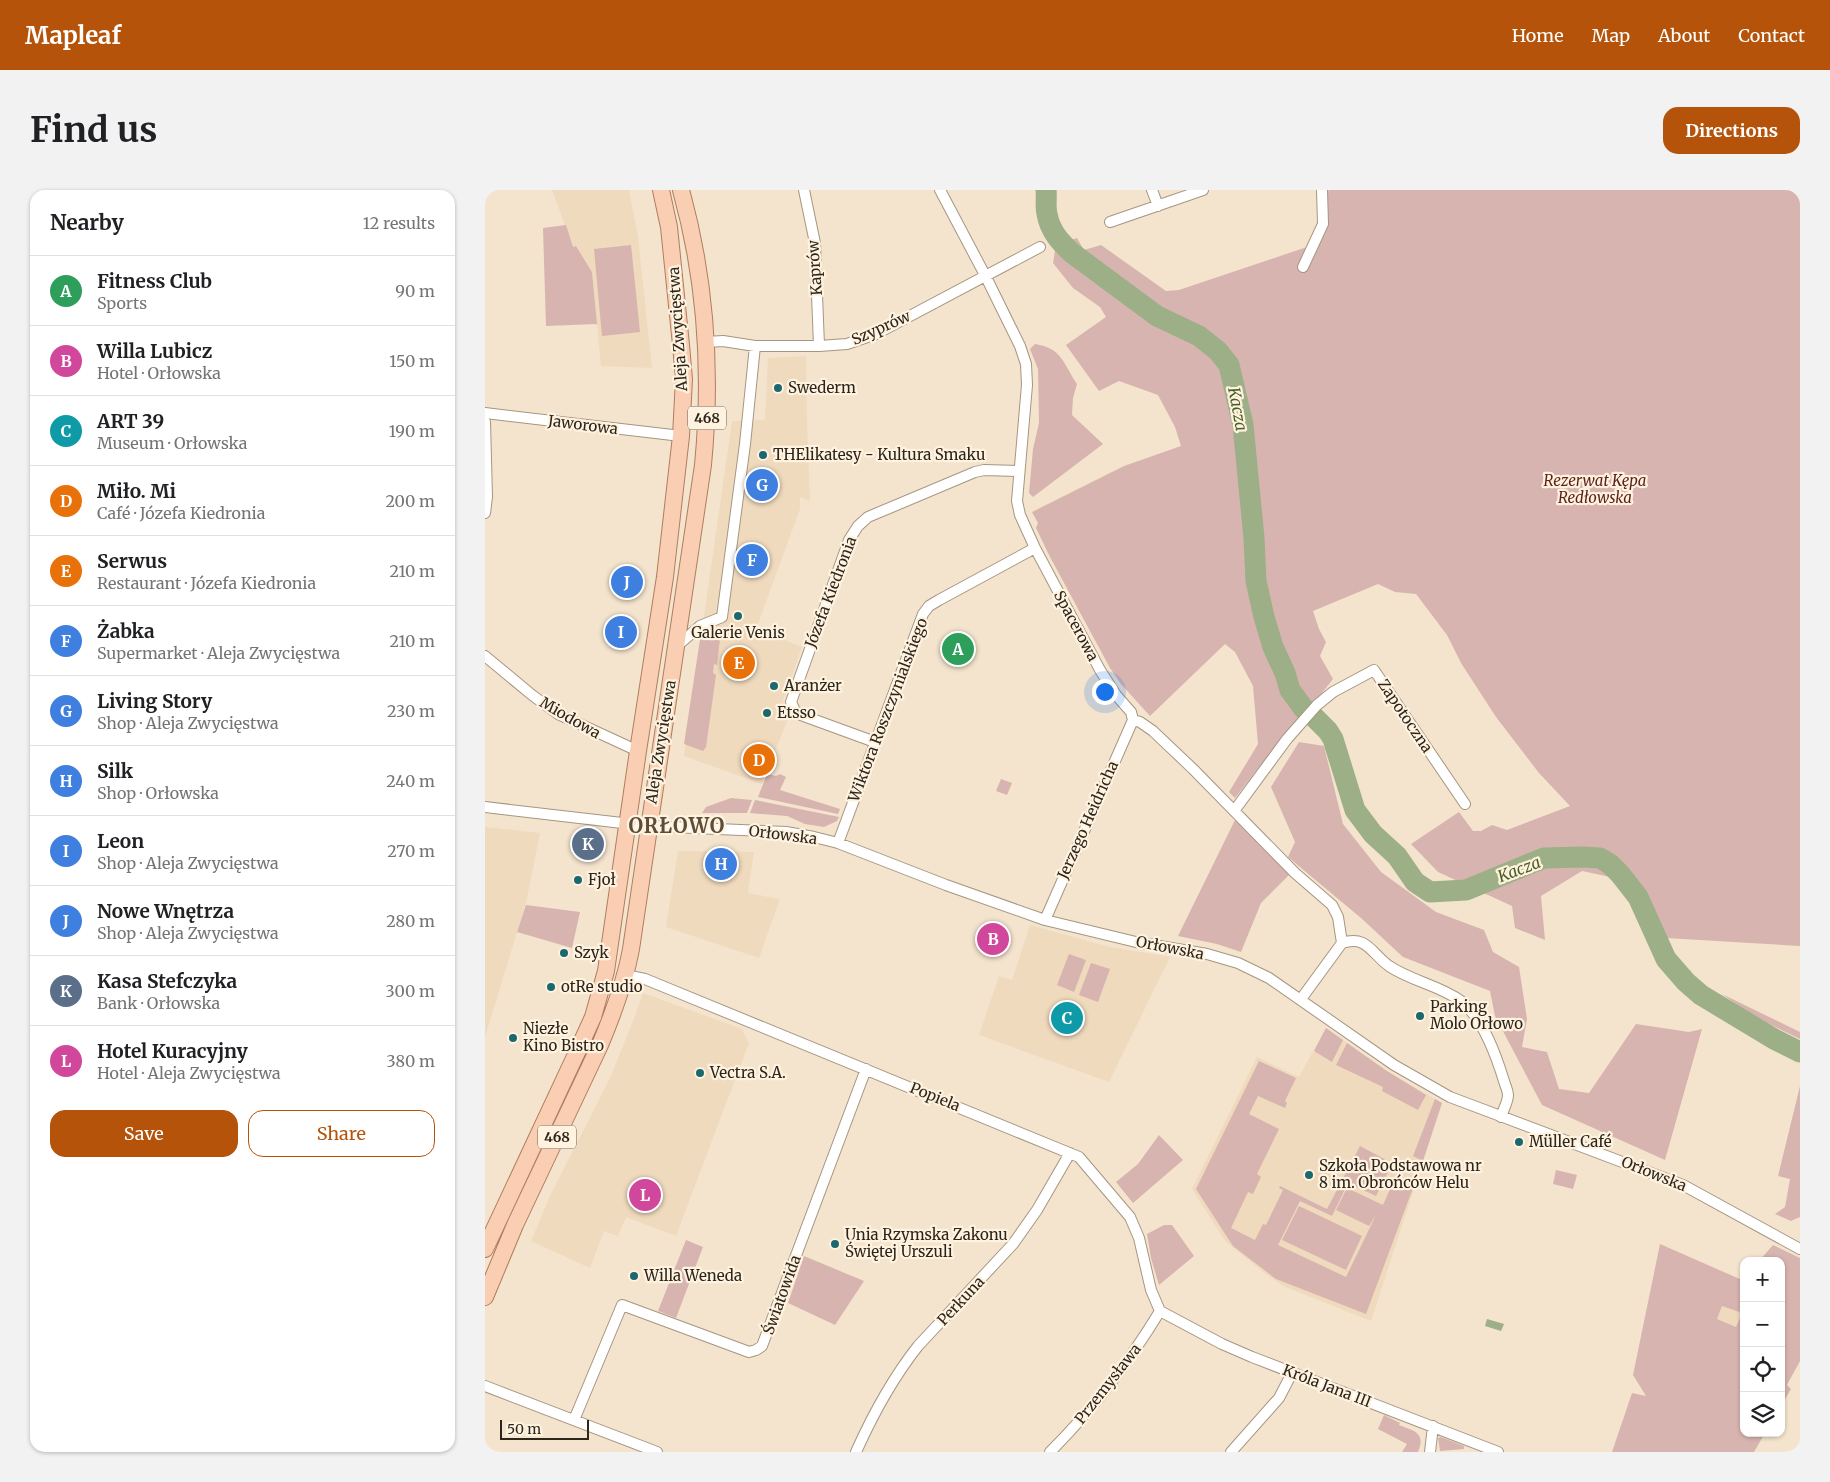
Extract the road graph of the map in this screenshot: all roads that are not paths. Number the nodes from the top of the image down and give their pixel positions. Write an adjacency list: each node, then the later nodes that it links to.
1 (661, 190): 18 (main road, Aleja Zwycięstwa / 468)
2 (681, 190): 13 (main road, Aleja Zwycięstwa / 468)
3 (803, 190): 15 (street, Kaprów)
4 (940, 190): 12 (street, Spacerowa)
5 (1152, 190): 8 (street)
6 (1203, 190): 8 (street)
7 (1322, 190): 11 (street)
8 (1158, 206): 9 (street)
9 (1110, 222)
10 (1040, 247): 12 (street, Szyprów)
11 (1303, 267)
12 (986, 277): 15 (street, Szyprów); 19 (street, Spacerowa)
13 (706, 342): 14 (street, Szyprów); 22 (main road, Aleja Zwycięstwa / 468)
14 (755, 346): 15 (street, Szyprów); 22 (street)
15 (819, 346)
16 (485, 413): 18 (street, Jaworowa)
17 (485, 422): 20 (street)
18 (681, 436): 26 (main road, Aleja Zwycięstwa / 468)
19 (1018, 472): 21 (street, Spacerowa); 25 (street, Józefa Kiedronia)
20 (485, 513)
21 (1035, 548): 24 (street, Spacerowa); 25 (street, Wiktora Roszczynialskiego)
22 (677, 646): 31 (main road, Aleja Zwycięstwa / 468)
23 (485, 656): 26 (street, Miodowa)
24 (1133, 720): 29 (street, Spacerowa); 33 (street, Jerzego Heidricha)
25 (875, 742): 32 (street, Wiktora Roszczynialskiego)
26 (638, 751): 30 (main road, Aleja Zwycięstwa / 468)
27 (1465, 804): 29 (street, Zapotoczna)
28 (485, 807): 30 (street, Orłowska)
29 (1233, 811): 34 (street, Spacerowa)
30 (627, 822): 31 (street, Orłowska); 40 (main road, Aleja Zwycięstwa / 468)
31 (648, 826): 32 (street, Orłowska); 35 (main road, Aleja Zwycięstwa / 468)
32 (838, 843): 33 (street, Orłowska)
33 (1045, 920): 36 (street, Orłowska)
34 (1342, 943): 36 (street); 38 (street)
35 (625, 975): 37 (street, Popiela); 42 (main road, Aleja Zwycięstwa / 468)
36 (1301, 999): 38 (street, Orłowska)
37 (866, 1069): 39 (street, Popiela); 46 (street, Światowida)
38 (1501, 1117): 41 (street, Orłowska)
39 (1070, 1153): 43 (street, Popiela); 50 (street, Perkuna)
40 (485, 1249)
41 (1800, 1250)
42 (485, 1297)
43 (1160, 1310): 44 (street, Króla Jana III); 51 (street, Przemysława)
44 (1291, 1373): 47 (street, Króla Jana III); 52 (street)
45 (485, 1386): 46 (street)
46 (574, 1420): 49 (street)
47 (1433, 1426): 48 (street, Króla Jana III); 53 (street)
48 (1487, 1448): 54 (street); 55 (street, Króla Jana III)
49 (657, 1452)
50 (856, 1452)
51 (1050, 1452)
52 (1231, 1452)
53 (1430, 1452)
54 (1474, 1452)
55 (1498, 1452)

